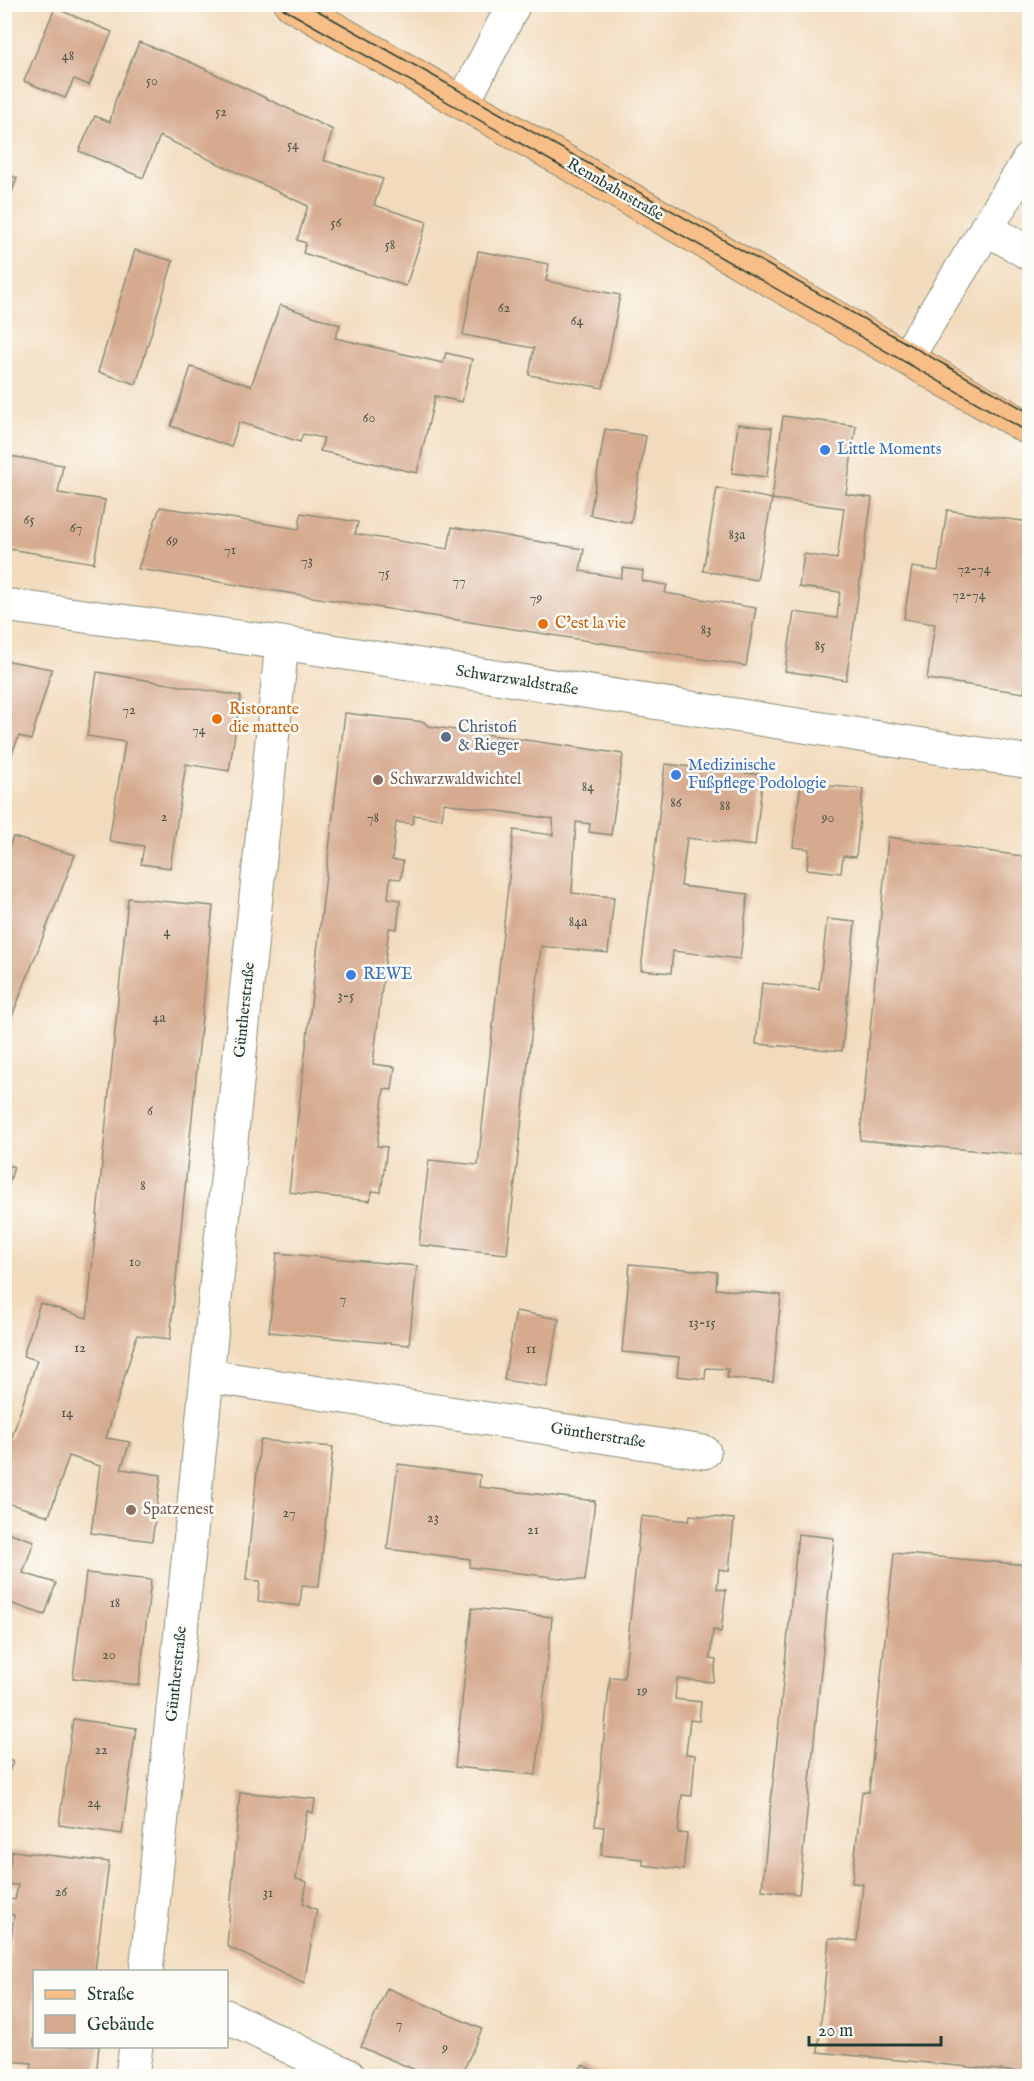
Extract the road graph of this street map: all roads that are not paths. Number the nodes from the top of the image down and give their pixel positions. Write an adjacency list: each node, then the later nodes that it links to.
1 (291, 4): 3 (main road, Rennbahnstraße)
2 (514, 4): 3 (street)
3 (464, 103): 7 (main road, Rennbahnstraße)
4 (1029, 158): 5 (street)
5 (986, 228): 6 (street); 7 (street)
6 (1029, 254)
7 (907, 357): 8 (main road, Rennbahnstraße)
8 (940, 376): 9 (main road, Rennbahnstraße); 10 (main road, Rennbahnstraße)
9 (1029, 408)
10 (1029, 429)
11 (4, 605): 12 (street, Schwarzwaldstraße)
12 (282, 643): 13 (street, Schwarzwaldstraße); 14 (street, Güntherstraße)
13 (1029, 762)
14 (208, 1376): 15 (street, Güntherstraße); 16 (street, Güntherstraße)
15 (704, 1452)
16 (146, 1970)
17 (228, 2017): 20 (street)
18 (136, 2048): 19 (street)
19 (132, 2076)
20 (349, 2076)

